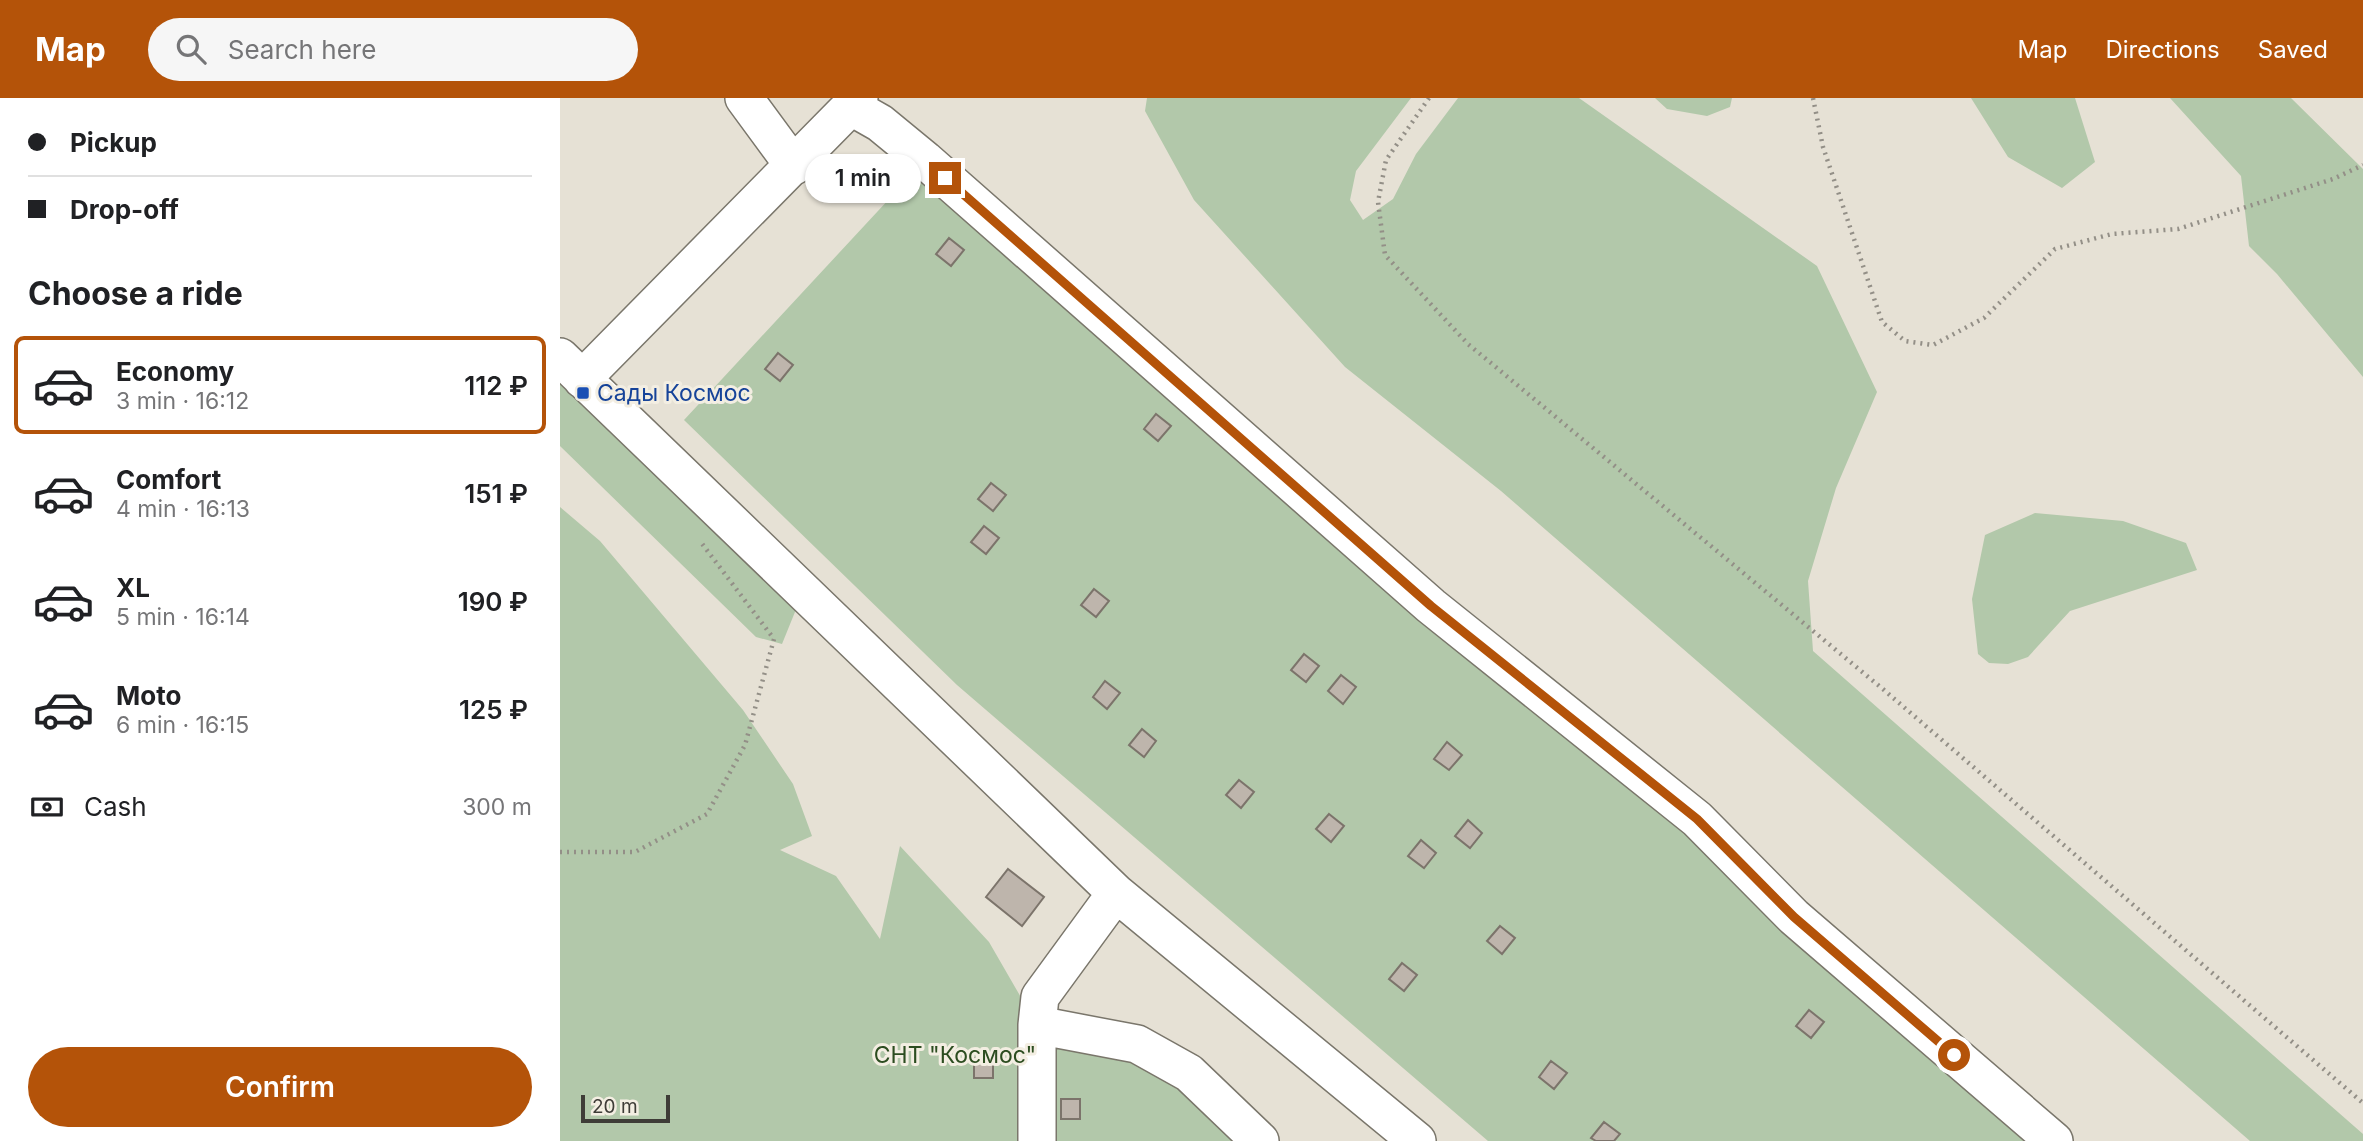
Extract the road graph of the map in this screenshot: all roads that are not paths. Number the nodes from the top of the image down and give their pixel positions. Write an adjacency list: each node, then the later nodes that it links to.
1 (744, 98): 3 (street)
2 (855, 102): 3 (street); 10 (street)
3 (794, 166): 4 (street)
4 (571, 368): 5 (street)
5 (1116, 893): 6 (street); 9 (street)
6 (1037, 1025): 7 (street); 8 (street)
7 (1037, 1141)
8 (1260, 1141)
9 (1418, 1141)
10 (2054, 1141)

